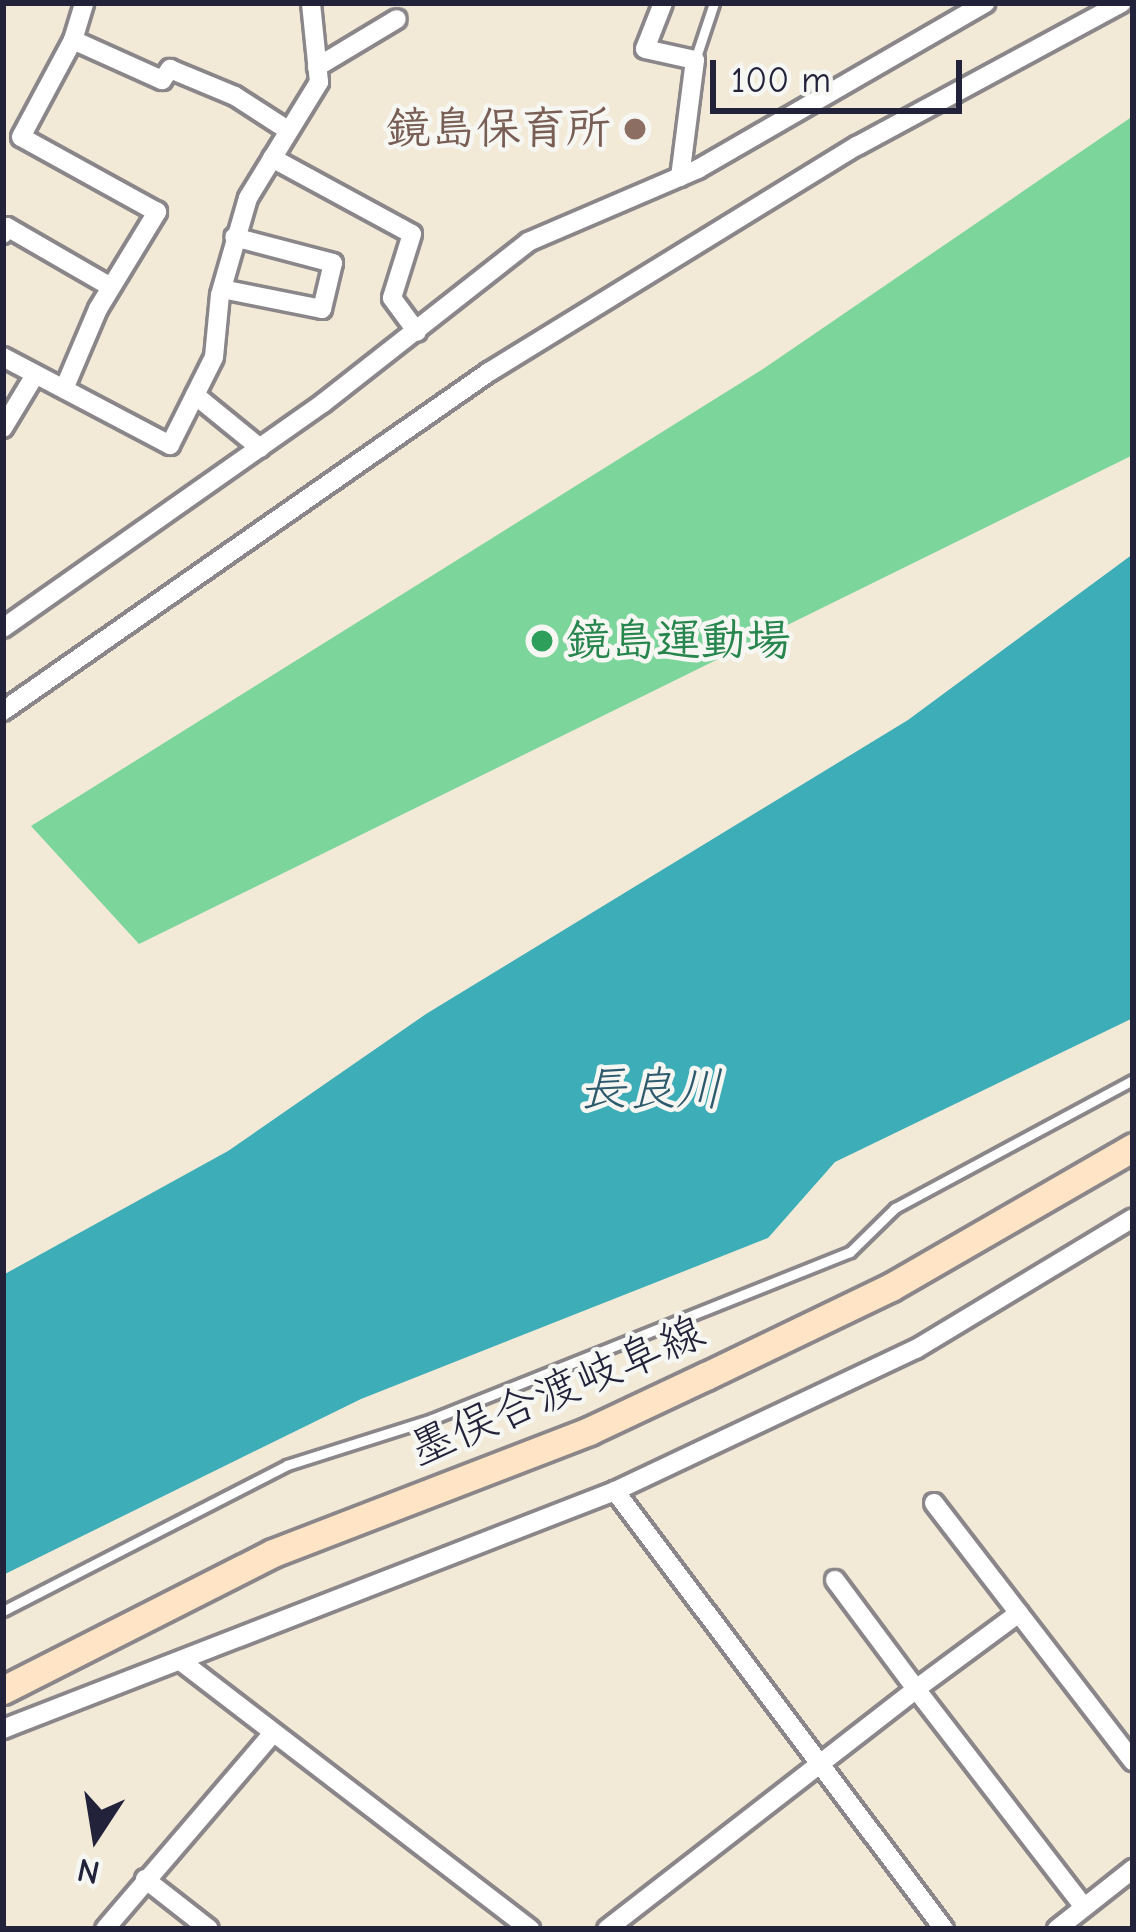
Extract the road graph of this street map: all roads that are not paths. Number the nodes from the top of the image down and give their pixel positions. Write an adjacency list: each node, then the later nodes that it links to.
1 (84, 3): 8 (street)
2 (311, 3): 10 (street)
3 (663, 3): 9 (street)
4 (714, 3): 9 (lane)
5 (986, 3): 14 (street)
6 (1122, 3): 27 (street)
7 (397, 19): 10 (street)
8 (73, 40): 11 (street); 12 (street)
9 (695, 60): 14 (street)
10 (317, 67): 11 (street)
11 (286, 129): 13 (street)
12 (12, 132): 17 (street)
13 (272, 158): 16 (street); 19 (street)
14 (680, 177): 19 (street)
15 (3, 234): 17 (street)
16 (234, 237): 18 (street); 18 (street)
17 (111, 287): 22 (street)
18 (222, 289): 23 (street)
19 (418, 332): 25 (street)
20 (3, 357): 21 (street)
21 (35, 376): 22 (street); 24 (street)
22 (64, 389): 23 (street)
23 (195, 395): 25 (street)
24 (3, 428)
25 (260, 448): 26 (street)
26 (3, 628)
27 (3, 711)
28 (1133, 1080): 34 (lane)
29 (1133, 1147): 38 (main road, 墨俣合渡岐阜線)
30 (1133, 1218): 31 (street)
31 (614, 1491): 36 (street); 44 (street)
32 (934, 1503): 35 (street)
33 (835, 1580): 37 (street)
34 (3, 1611)
35 (1019, 1613): 37 (street); 43 (street)
36 (182, 1662): 40 (street); 42 (street)
37 (916, 1689): 44 (street); 47 (street)
38 (3, 1690)
39 (3, 1718): 40 (street)
40 (30, 1720): 41 (street)
41 (3, 1729)
42 (271, 1735): 46 (street); 50 (street)
43 (1133, 1761)
44 (819, 1764): 51 (street); 52 (street)
45 (1133, 1869): 47 (street)
46 (145, 1879): 48 (street); 49 (street)
47 (1083, 1906): 53 (street)
48 (105, 1929)
49 (209, 1929)
50 (530, 1929)
51 (607, 1929)
52 (944, 1929)
53 (1057, 1929)

